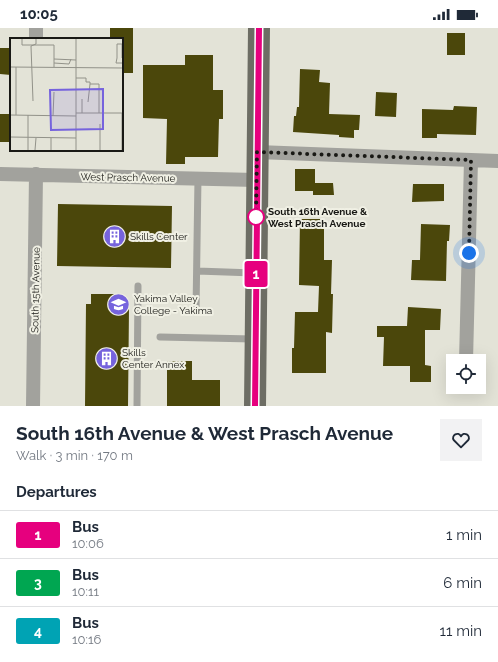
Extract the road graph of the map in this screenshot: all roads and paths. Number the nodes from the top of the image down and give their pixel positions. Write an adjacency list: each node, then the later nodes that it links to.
1 (259, 28): 2 (main road)
2 (257, 152): 3 (street); 8 (main road)
3 (471, 160): 4 (street); 15 (street)
4 (498, 161)
5 (0, 174): 6 (street, West Prasch Avenue)
6 (36, 174): 7 (street, West Prasch Avenue); 16 (street, South 15th Avenue)
7 (198, 178): 8 (street, West Prasch Avenue); 9 (lane)
8 (256, 180): 10 (main road)
9 (197, 271): 10 (lane); 12 (lane)
10 (256, 273): 14 (main road)
11 (138, 286): 17 (lane)
12 (196, 310)
13 (160, 337): 14 (lane)
14 (255, 339): 18 (main road)
15 (466, 354)
16 (32, 406)
17 (137, 406)
18 (255, 406)

